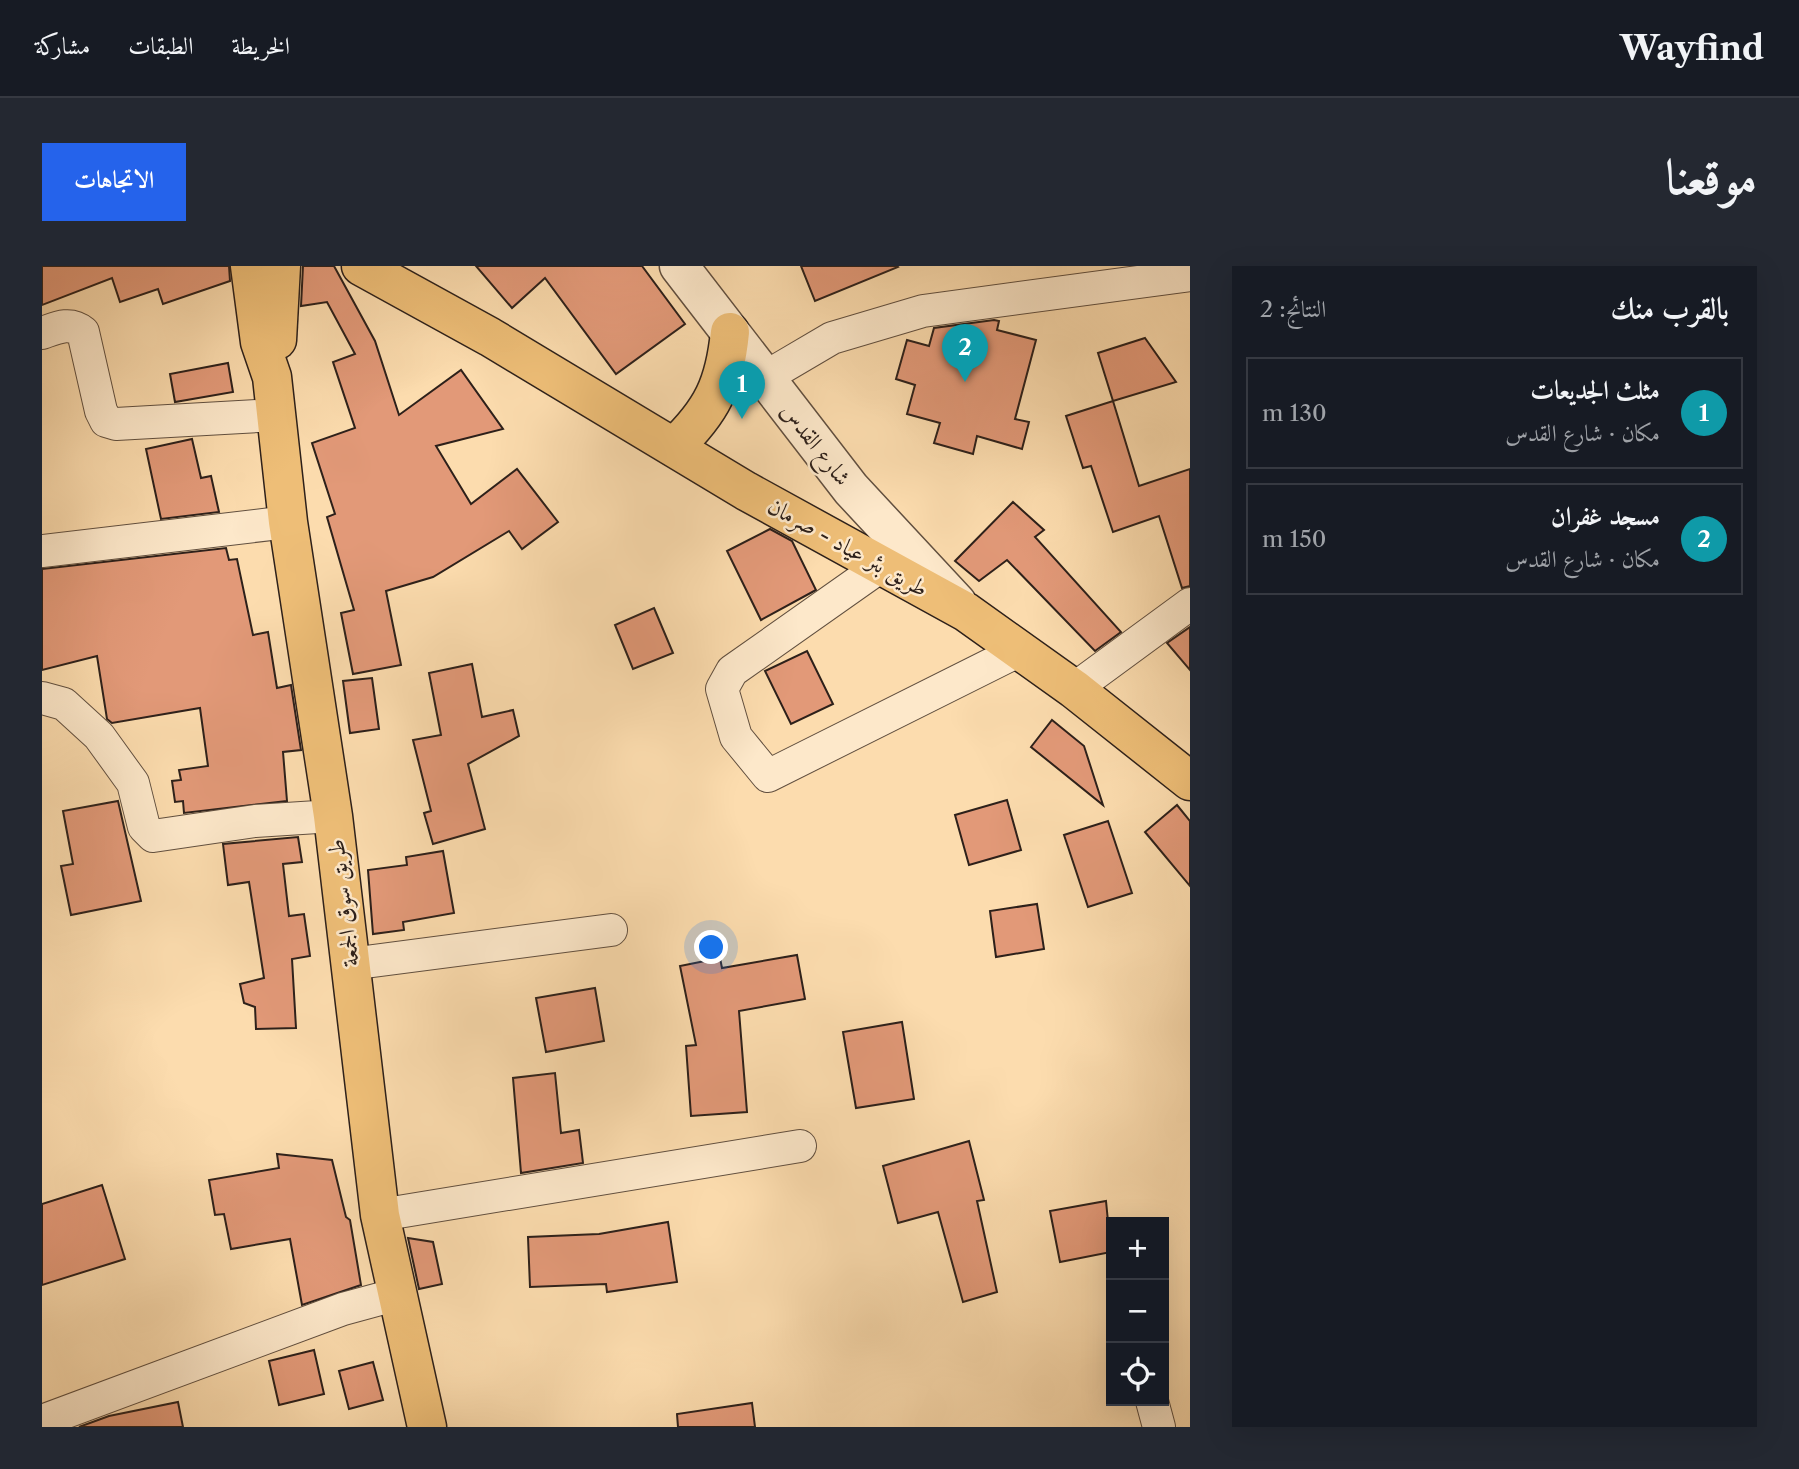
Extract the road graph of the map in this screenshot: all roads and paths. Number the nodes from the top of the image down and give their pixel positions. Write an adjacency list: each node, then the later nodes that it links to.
1 (250, 266): 10 (main road, طريق سوق الجمعة)
2 (281, 266): 10 (main road, طريق سوق الجمعة)
3 (361, 266): 9 (main road)
4 (400, 266): 9 (main road)
5 (679, 266): 7 (street, شارع القدس)
6 (1190, 275): 11 (street)
7 (730, 332): 11 (street, شارع القدس); 13 (main road)
8 (42, 333): 12 (street)
9 (490, 337): 13 (main road, طريق بئر عياد - صرمان)
10 (272, 377): 12 (main road, طريق سوق الجمعة)
11 (764, 378): 18 (street, شارع القدس)
12 (276, 415): 14 (main road, طريق سوق الجمعة)
13 (674, 447): 16 (main road, طريق بئر عياد - صرمان)
14 (288, 522): 15 (street); 23 (main road, طريق سوق الجمعة)
15 (42, 551)
16 (881, 566): 18 (main road, طريق بئر عياد - صرمان); 19 (street)
17 (1190, 604): 20 (street)
18 (966, 612): 19 (main road, طريق بئر عياد - صرمان)
19 (1020, 650): 20 (main road, طريق بئر عياد - صرمان)
20 (1074, 689): 22 (main road, طريق بئر عياد - صرمان)
21 (42, 698): 23 (street)
22 (1190, 781)
23 (333, 816): 25 (main road, طريق سوق الجمعة)
24 (611, 930): 25 (street)
25 (350, 964): 27 (main road, طريق سوق الجمعة)
26 (800, 1146): 27 (street)
27 (380, 1215): 28 (main road, طريق سوق الجمعة)
28 (398, 1294): 30 (street); 31 (main road, طريق سوق الجمعة)
29 (1153, 1406): 32 (street)
30 (42, 1422)
31 (427, 1427)
32 (1159, 1427)

